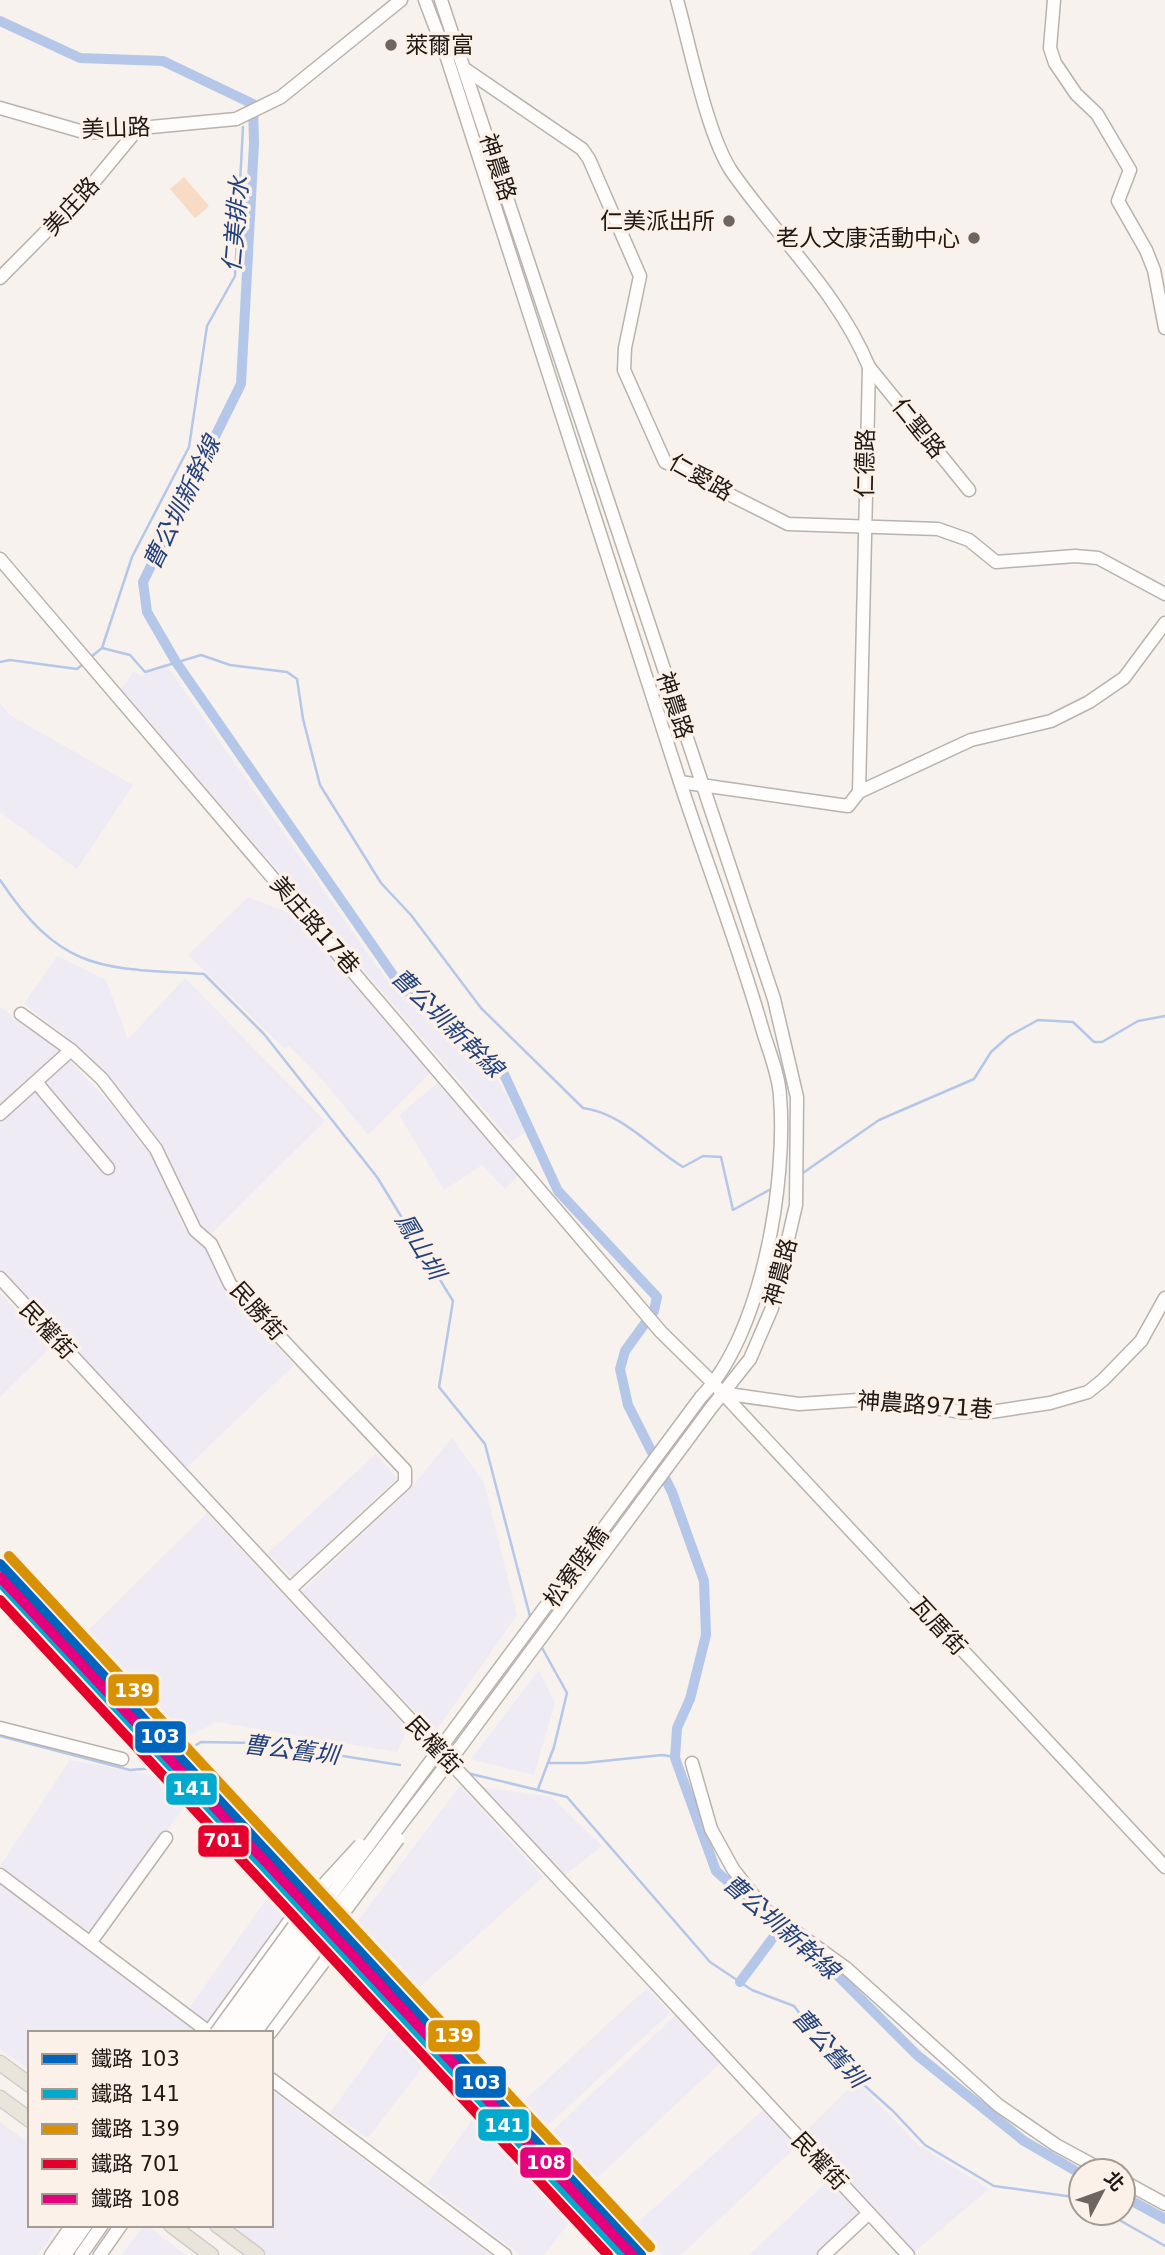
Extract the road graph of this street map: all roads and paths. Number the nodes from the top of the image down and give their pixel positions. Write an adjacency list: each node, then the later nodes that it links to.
1 (401, 0): 9 (street, 美山路)
2 (425, 0): 6 (street, 神農路)
3 (441, 0): 7 (street, 神農路)
4 (677, 0): 12 (street, 仁德路)
5 (1054, 0): 11 (street)
6 (447, 58): 7 (street, 仁愛路); 18 (street, 神農路)
7 (466, 69): 14 (street, 仁愛路); 19 (street, 神農路)
8 (0, 108): 9 (street, 美山路)
9 (137, 130): 10 (street, 美庄路)
10 (0, 278)
11 (1165, 328)
12 (869, 367): 13 (street, 仁聖路); 14 (street, 仁德路)
13 (969, 490)
14 (864, 528): 16 (street, 仁愛路); 20 (street, 仁德路)
15 (0, 559): 28 (street, 美庄路17巷)
16 (1165, 594)
17 (1165, 623): 20 (street)
18 (680, 782): 19 (street); 28 (street, 神農路)
19 (702, 785): 20 (street); 28 (street, 神農路)
20 (859, 792)
21 (21, 1014): 22 (street, 民勝街)
22 (71, 1050): 23 (street); 31 (street, 民勝街)
23 (36, 1082): 24 (street); 25 (street)
24 (0, 1114)
25 (108, 1168)
26 (0, 1278): 31 (street, 民權街)
27 (1165, 1298): 28 (street, 神農路971巷)
28 (717, 1389): 29 (street, 神農路); 30 (street, 神農路); 37 (street, 瓦厝街)
29 (701, 1397): 33 (street, 松寮陸橋, bridge)
30 (711, 1408): 33 (street, 松寮陸橋, bridge)
31 (290, 1589): 55 (street, 民權街)
32 (0, 1728): 34 (street)
33 (455, 1742): 42 (street, 松寮陸橋, bridge); 43 (street, 松寮陸橋, bridge); 44 (street, 松寮陸橋, bridge); 45 (street, 松寮陸橋, bridge)
34 (122, 1759)
35 (692, 1763): 52 (street)
36 (166, 1838): 39 (street)
37 (1165, 1867)
38 (0, 1875): 39 (street)
39 (90, 1943): 40 (street)
40 (206, 2031)
41 (210, 2031): 46 (street)
42 (217, 2031)
43 (231, 2031)
44 (242, 2031)
45 (257, 2031)
46 (272, 2031)
47 (0, 2063): 49 (main road)
48 (273, 2081): 68 (street)
49 (28, 2084)
50 (0, 2098): 51 (main road)
51 (28, 2119)
52 (1077, 2157)
53 (1137, 2189): 54 (street)
54 (1165, 2204)
55 (869, 2213): 69 (street); 70 (street, 民權街)
56 (71, 2227): 62 (street)
57 (85, 2227): 63 (street)
58 (101, 2227): 64 (street)
59 (120, 2227): 65 (street)
60 (174, 2227): 66 (main road)
61 (220, 2227): 67 (main road)
62 (51, 2255)
63 (65, 2255)
64 (81, 2255)
65 (100, 2255)
66 (211, 2255)
67 (257, 2255)
68 (505, 2255)
69 (824, 2255)
70 (908, 2255)

